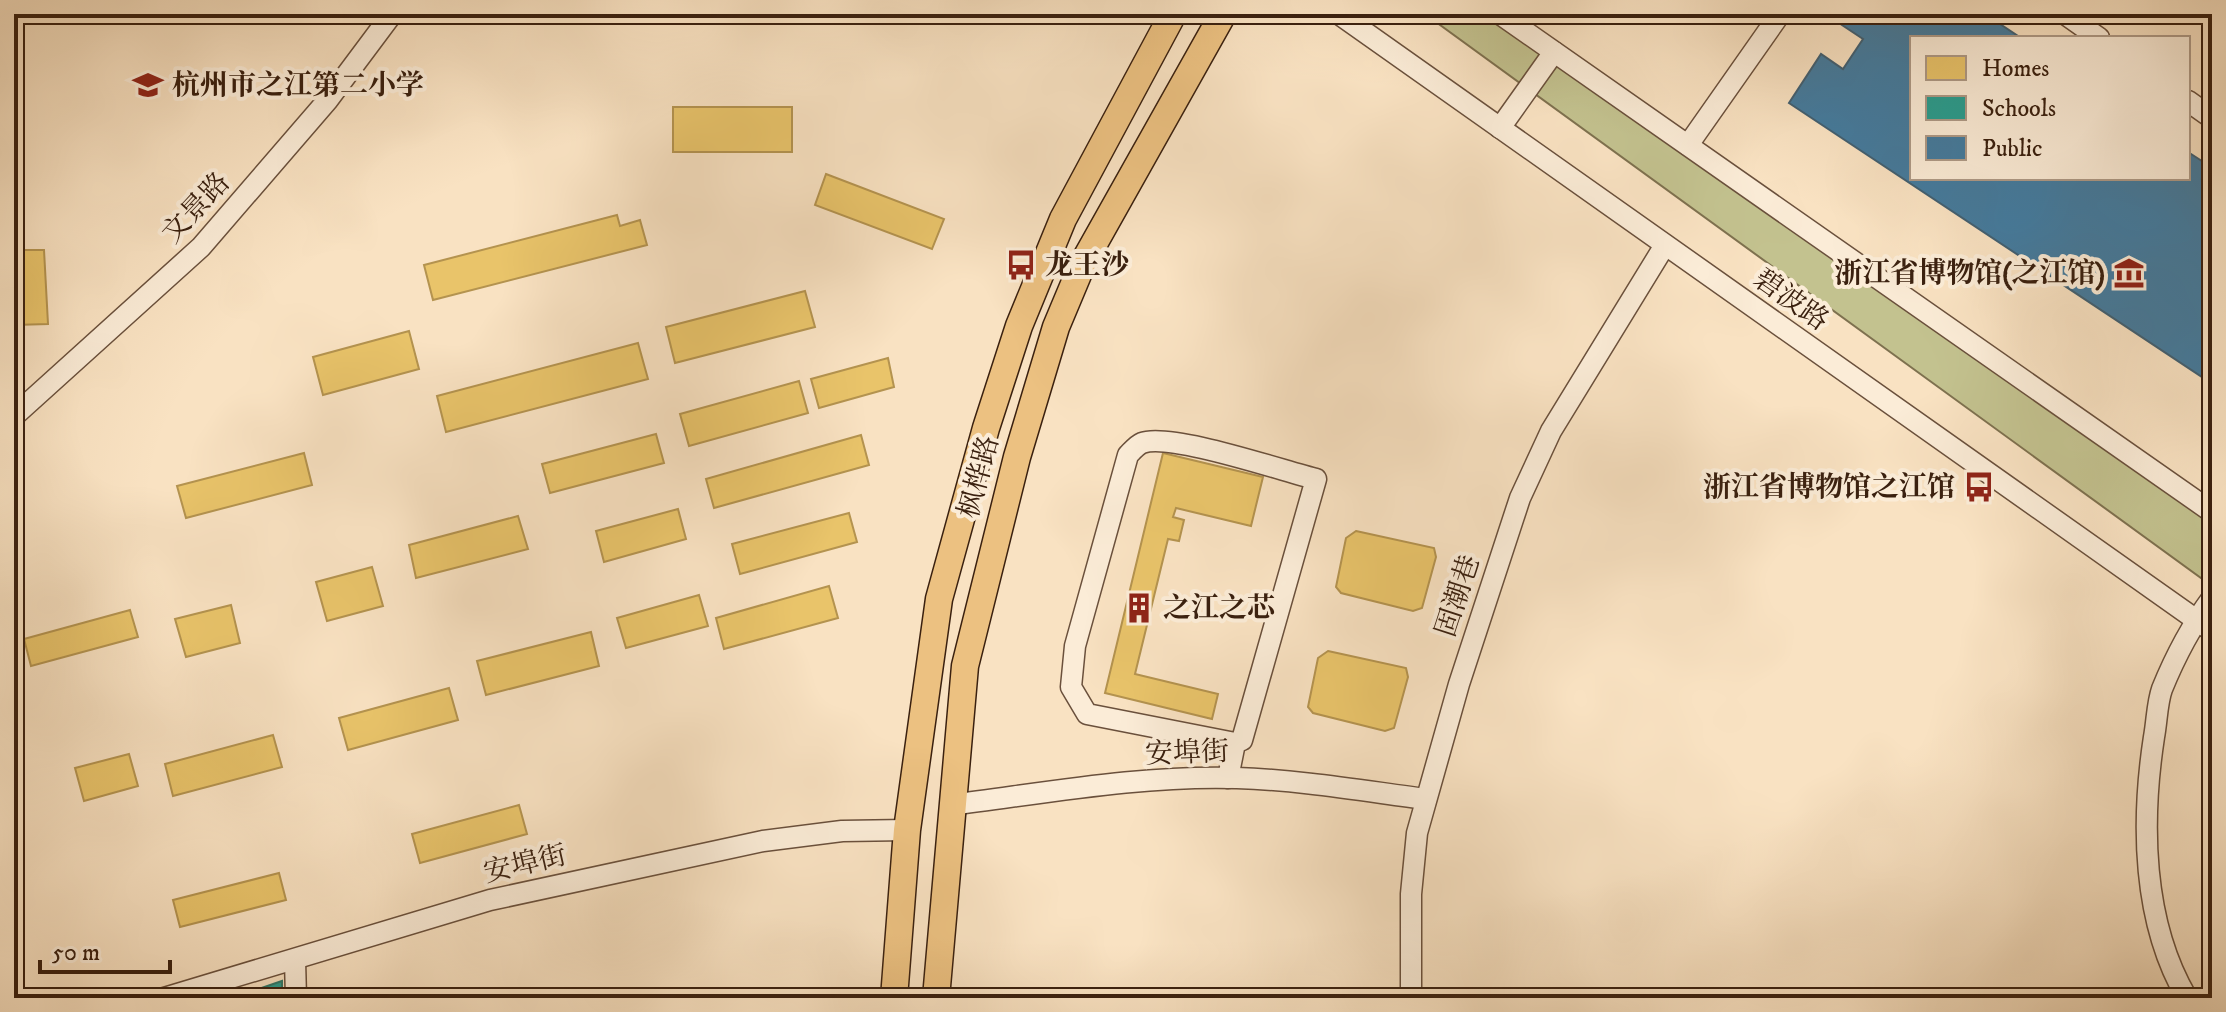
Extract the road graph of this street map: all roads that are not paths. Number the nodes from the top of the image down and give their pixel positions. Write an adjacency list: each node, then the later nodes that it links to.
1 (392, 14): 15 (street, 文景路)
2 (1173, 14): 23 (main road, 枫桦路)
3 (1223, 14): 22 (main road, 枫桦路)
4 (1339, 14): 12 (street, 碧波路)
5 (1500, 14): 9 (street)
6 (1780, 14): 13 (street)
7 (2065, 14): 8 (street)
8 (2096, 36)
9 (1554, 52): 12 (street); 13 (street)
10 (2190, 102): 11 (street)
11 (2212, 118)
12 (1500, 128): 14 (street, 碧波路)
13 (1688, 145): 16 (street)
14 (1665, 245): 18 (street, 碧波路); 21 (street, 固潮巷)
15 (14, 416)
16 (2212, 512)
17 (2212, 598): 18 (street)
18 (2204, 625): 30 (street)
19 (1235, 743): 19 (street); 20 (street)
20 (1228, 778): 21 (street, 安埠街); 22 (street, 安埠街)
21 (1426, 799): 29 (street, 固潮巷)
22 (951, 805): 28 (main road, 枫桦路)
23 (907, 830): 24 (street, 安埠街); 27 (main road, 枫桦路)
24 (295, 960): 25 (street, 安埠街); 26 (street)
25 (164, 998)
26 (296, 998)
27 (894, 998)
28 (936, 998)
29 (1411, 998)
30 (2187, 998)

